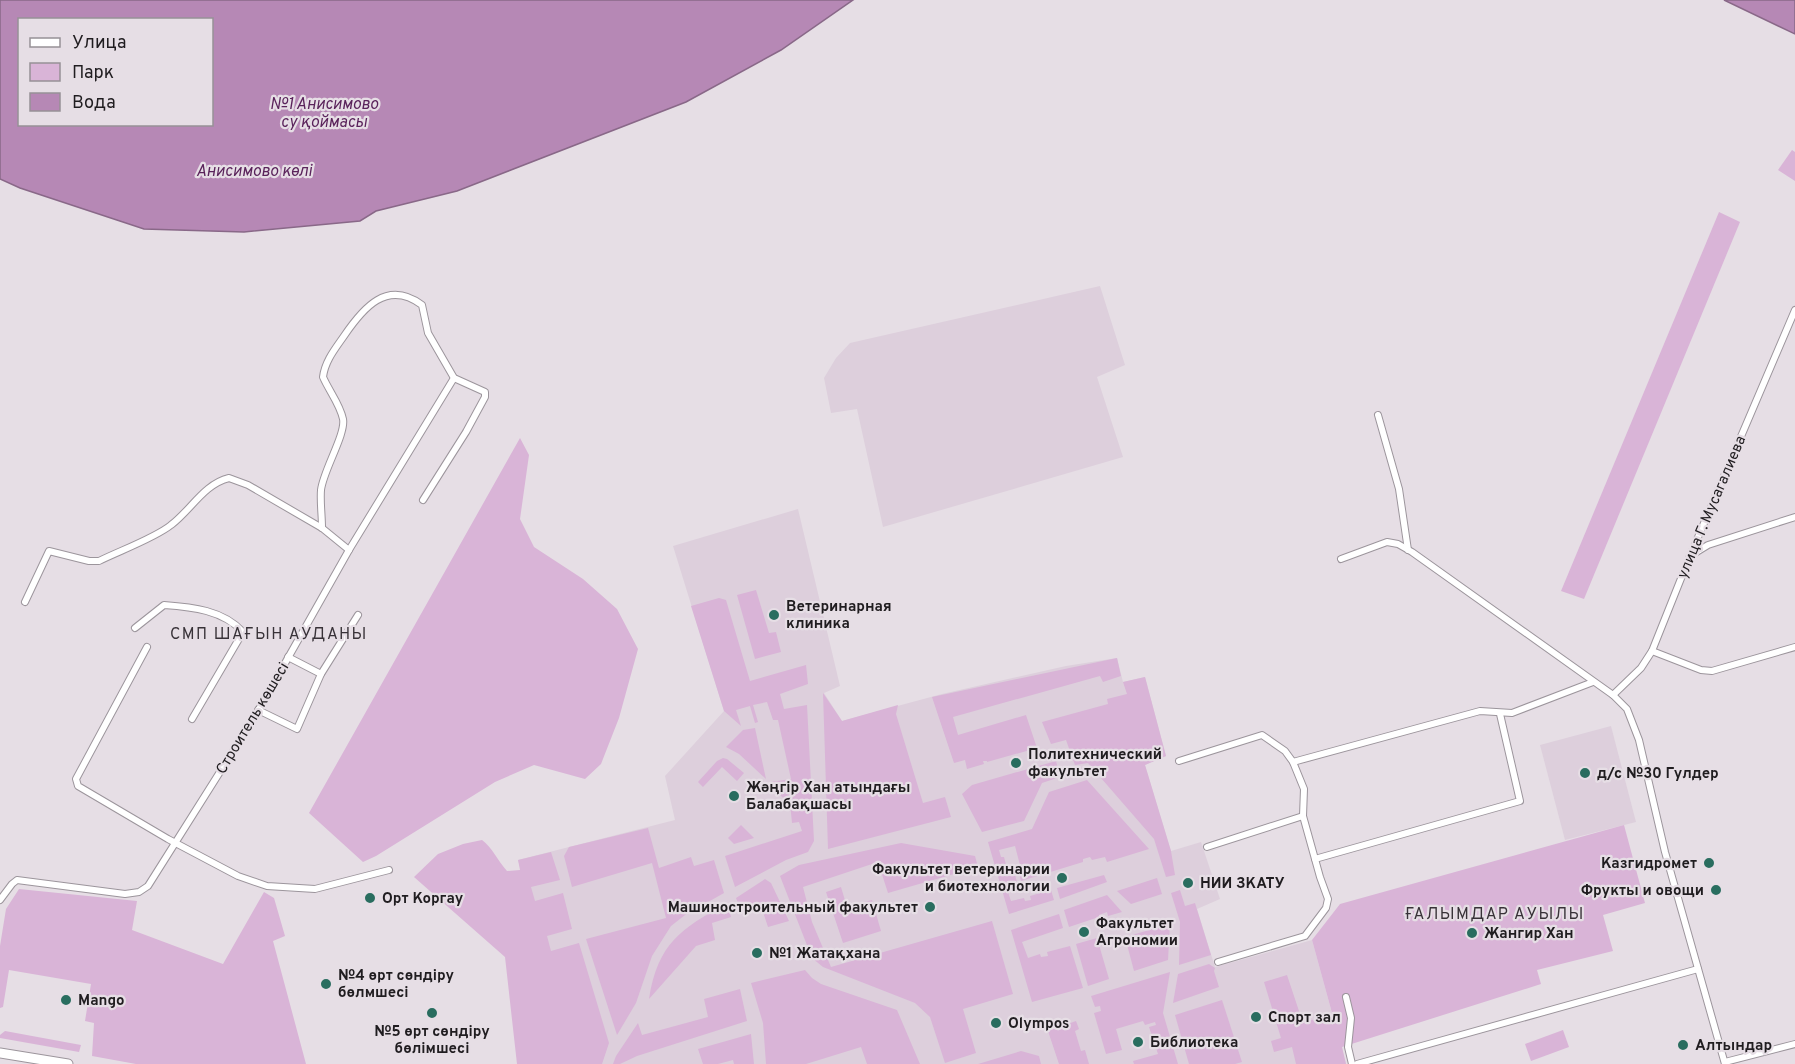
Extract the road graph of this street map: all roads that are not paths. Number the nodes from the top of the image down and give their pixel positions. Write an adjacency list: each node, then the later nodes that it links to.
1 (1795, 310): 9 (street, улица Г. Мусагалиева)
2 (454, 378): 4 (street); 6 (street); 7 (street, Строитель көшесі)
3 (1378, 415): 8 (street)
4 (423, 500)
5 (1795, 517): 9 (street)
6 (322, 528): 7 (street); 11 (street)
7 (349, 549): 17 (street, Строитель көшесі)
8 (1408, 550): 10 (street); 19 (street)
9 (1690, 556): 16 (street, улица Г. Мусагалиева)
10 (1341, 559)
11 (25, 602)
12 (358, 615): 18 (street)
13 (135, 628): 23 (street)
14 (147, 647): 27 (street)
15 (1795, 647): 16 (street)
16 (1652, 651): 20 (street, улица Г. Мусагалиева)
17 (288, 657): 18 (street); 21 (street, Строитель көшесі)
18 (321, 674): 21 (street)
19 (1593, 682): 20 (street); 22 (street)
20 (1613, 695): 33 (street)
21 (258, 710): 27 (street, Строитель көшесі)
22 (1500, 714): 25 (street); 29 (street)
23 (192, 719)
24 (1179, 761): 25 (street)
25 (1293, 762): 26 (street)
26 (1303, 816): 28 (street); 29 (street)
27 (176, 843): 30 (street); 31 (street, Строитель көшесі)
28 (1207, 847)
29 (1315, 858): 32 (street)
30 (389, 870)
31 (0, 900)
32 (1218, 962)
33 (1698, 969): 37 (street); 40 (street)
34 (1346, 997): 39 (street)
35 (1795, 1044): 37 (street)
36 (0, 1053): 38 (main road)
37 (1725, 1063)
38 (68, 1064)
39 (1352, 1064)
40 (1357, 1064)

